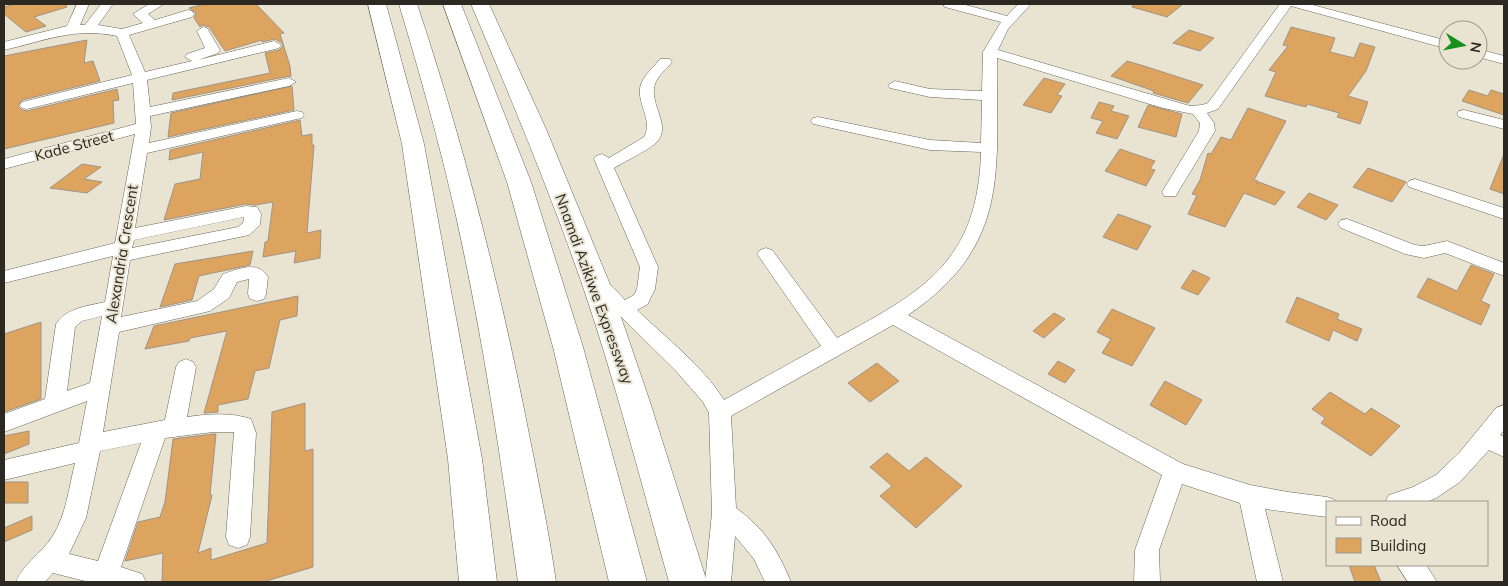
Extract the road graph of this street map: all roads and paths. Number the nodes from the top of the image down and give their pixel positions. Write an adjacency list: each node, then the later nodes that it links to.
1 (83, 4): 16 (street)
2 (158, 4): 14 (street)
3 (377, 4): 39 (highway)
4 (408, 4): 46 (highway)
5 (452, 4): 29 (highway)
6 (480, 4): 38 (highway, Nnamdi Azikiwe Expressway)
7 (949, 4): 13 (street)
8 (1025, 4): 13 (street)
9 (1286, 4): 32 (street)
10 (1296, 4): 19 (street)
11 (108, 5): 15 (street)
12 (188, 14): 14 (street)
13 (1009, 20): 22 (street)
14 (153, 24): 18 (street)
15 (90, 26): 16 (street); 18 (street)
16 (72, 28): 21 (street)
17 (203, 31): 26 (street)
18 (122, 33): 26 (street, Alexandria Crescent)
19 (1438, 42)
20 (274, 45): 26 (street)
21 (4, 46)
22 (990, 52): 30 (street); 32 (street)
23 (1488, 56): 24 (street)
24 (1504, 60)
25 (665, 62): 55 (street)
26 (139, 75): 31 (street); 35 (street, Alexandria Crescent)
27 (289, 82): 35 (street)
28 (895, 85): 30 (street)
29 (487, 92): 38 (highway); 82 (highway)
30 (989, 96): 40 (street)
31 (27, 105)
32 (1198, 111): 44 (street)
33 (1464, 114): 37 (street)
34 (297, 115): 41 (street)
35 (143, 120): 41 (street, Alexandria Crescent); 42 (street, Kade Street)
36 (818, 121): 40 (street)
37 (1504, 125)
38 (535, 129): 52 (highway, Nnamdi Azikiwe Expressway)
39 (413, 144): 46 (highway); 80 (highway)
40 (988, 148): 56 (street)
41 (140, 150): 48 (street, Alexandria Crescent)
42 (4, 164)
43 (1415, 184): 45 (street)
44 (1170, 192)
45 (1504, 214)
46 (470, 220): 81 (highway)
47 (1347, 224): 50 (street)
48 (124, 246): 48 (street); 51 (street); 54 (street, Alexandria Crescent)
49 (766, 254): 58 (street)
50 (1504, 270)
51 (4, 277)
52 (595, 282): 55 (street); 83 (highway, Nnamdi Azikiwe Expressway)
53 (256, 294): 57 (street)
54 (114, 306): 57 (street, Alexandria Crescent); 61 (street)
55 (624, 309): 62 (street)
56 (894, 316): 58 (street); 69 (street)
57 (110, 327): 60 (street, Alexandria Crescent)
58 (834, 349): 62 (street)
59 (186, 367): 65 (street)
60 (100, 388): 61 (street); 67 (street, Alexandria Crescent)
61 (55, 404): 64 (street)
62 (720, 412): 73 (street)
63 (1504, 414): 66 (street)
64 (4, 423)
65 (165, 430): 67 (street); 74 (street); 77 (street)
66 (1495, 443): 71 (street)
67 (90, 447): 68 (street); 75 (street, Alexandria Crescent)
68 (4, 470)
69 (1175, 471): 70 (street); 86 (street)
70 (1251, 496): 72 (street); 87 (street)
71 (1401, 501)
72 (1326, 507)
73 (724, 513): 84 (street); 85 (street)
74 (238, 537)
75 (50, 560): 77 (street); 78 (street, Alexandria Crescent)
76 (1411, 566): 88 (street)
77 (106, 575): 79 (street)
78 (29, 582)
79 (134, 582)
80 (478, 582)
81 (537, 582)
82 (628, 582)
83 (688, 582)
84 (718, 582)
85 (778, 582)
86 (1146, 582)
87 (1270, 582)
88 (1424, 582)

